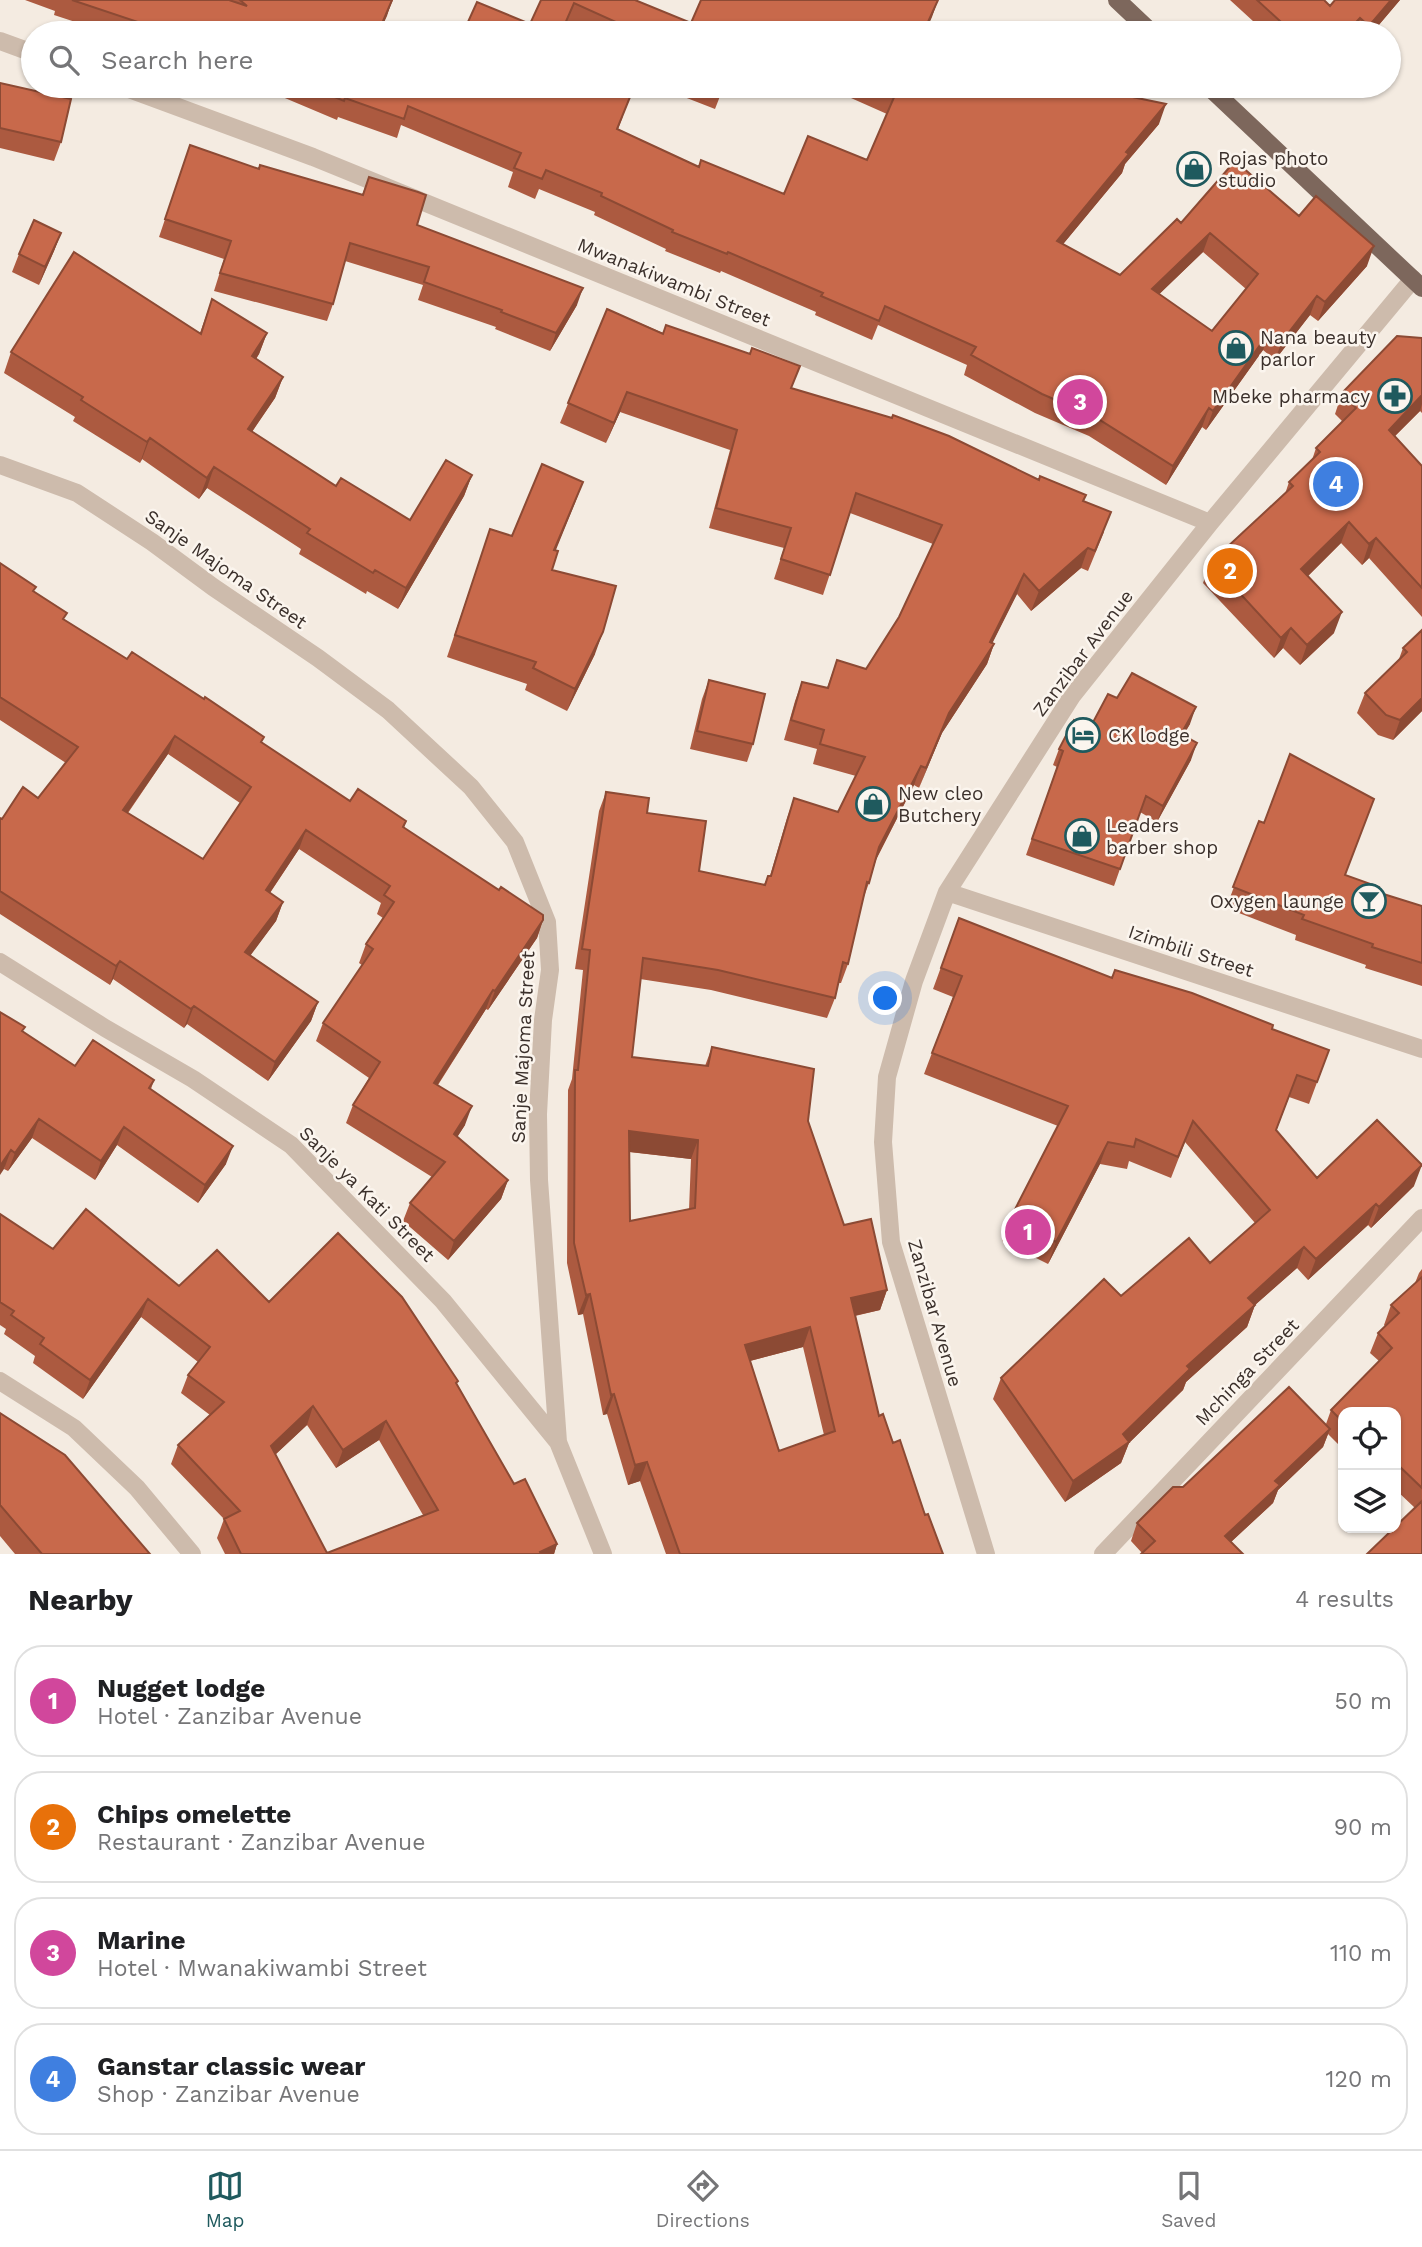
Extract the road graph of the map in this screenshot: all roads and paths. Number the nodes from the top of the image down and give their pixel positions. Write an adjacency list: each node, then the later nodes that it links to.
1 (1117, 0): 2 (main road)
2 (1139, 21)
3 (0, 41): 4 (street)
4 (21, 49)
5 (153, 98): 9 (street, Mwanakiwambi Street)
6 (1221, 98): 7 (main road)
7 (1417, 284): 9 (street, Zanzibar Avenue)
8 (0, 465): 15 (street, Sanje Majoma Street)
9 (1210, 523): 10 (street, Zanzibar Avenue)
10 (947, 892): 12 (street, Izimbili Street); 18 (street, Zanzibar Avenue)
11 (0, 962): 15 (street, Sanje ya Kati Street)
12 (1422, 1049)
13 (1422, 1218): 19 (street, Mchinga Street)
14 (0, 1381): 16 (street)
15 (558, 1441): 17 (street, Sanje ya Kati Street)
16 (192, 1554)
17 (603, 1554)
18 (985, 1554)
19 (1103, 1554)

